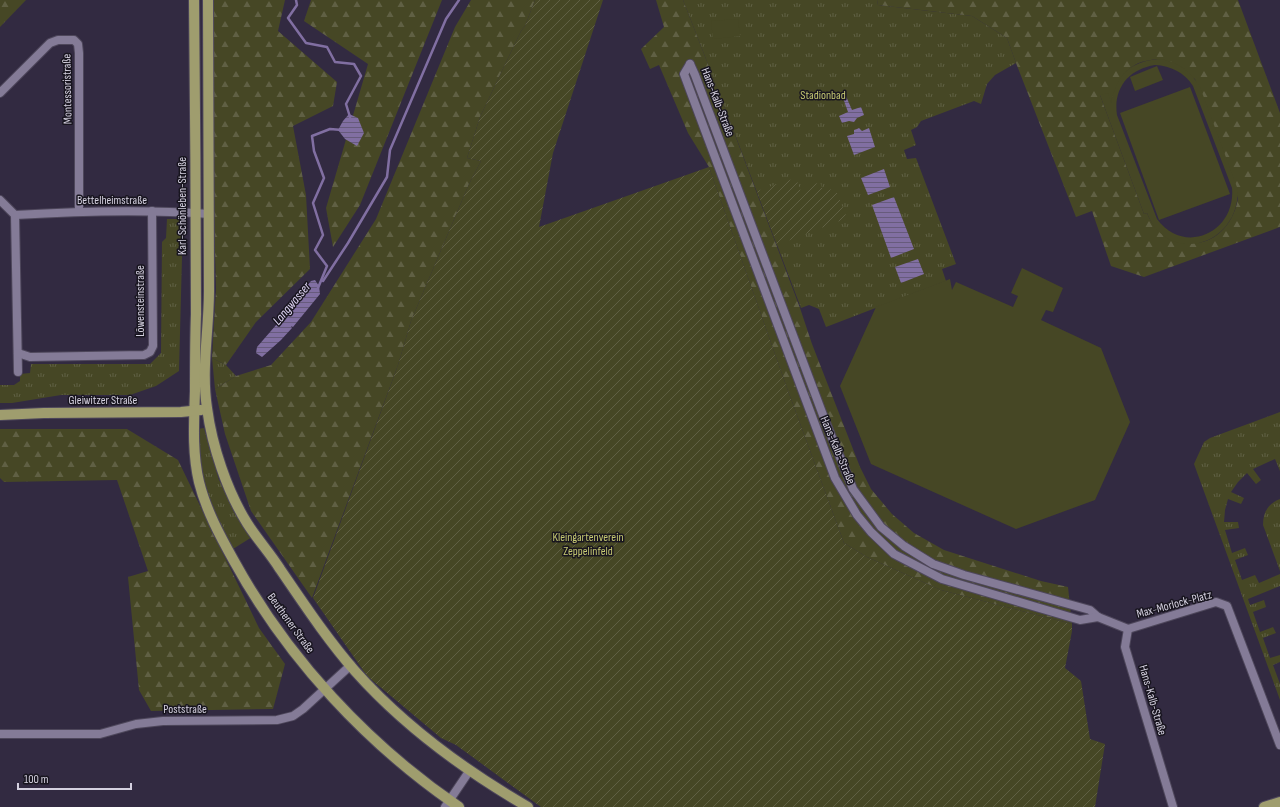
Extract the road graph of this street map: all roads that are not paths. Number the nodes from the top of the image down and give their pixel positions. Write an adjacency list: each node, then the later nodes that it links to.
1 (194, 0): 7 (main road, Karl-Schönleben-Straße)
2 (208, 0): 8 (main road)
3 (0, 93): 5 (street, Montessoristraße)
4 (0, 200): 9 (street)
5 (79, 211): 6 (street, Bettelheimstraße); 9 (street, Bettelheimstraße)
6 (152, 212): 7 (street, Bettelheimstraße); 12 (street, Löwensteinstraße)
7 (195, 213): 8 (street, Bettelheimstraße); 15 (main road, Karl-Schönleben-Straße)
8 (209, 214): 14 (main road)
9 (15, 215): 12 (street)
10 (793, 335): 11 (street); 11 (street, Hans-Kalb-Straße); 17 (street, Hans-Kalb-Straße)
11 (782, 339): 18 (street, Hans-Kalb-Straße)
12 (18, 353): 13 (street)
13 (18, 372)
14 (207, 408): 15 (main road, Gleiwitzer Straße); 21 (main road, Beuthener Straße)
15 (194, 411): 16 (main road, Gleiwitzer Straße); 22 (main road, Beuthener Straße)
16 (0, 415)
17 (964, 575): 18 (street); 19 (street, Hans-Kalb-Straße)
18 (962, 586): 19 (street, Hans-Kalb-Straße)
19 (1098, 617): 20 (street, Hans-Kalb-Straße)
20 (1128, 629): 24 (street, Max-Morlock-Platz); 30 (street, Hans-Kalb-Straße)
21 (351, 665): 22 (street, Poststraße); 25 (main road, Beuthener Straße)
22 (326, 689): 23 (street, Poststraße); 27 (main road, Beuthener Straße)
23 (0, 734)
24 (1280, 745)
25 (470, 770): 27 (street); 29 (main road, Beuthener Straße)
26 (1280, 802): 31 (main road)
27 (448, 804): 28 (main road, Beuthener Straße)
28 (459, 807)
29 (528, 807)
30 (1173, 807)
31 (1264, 807)

